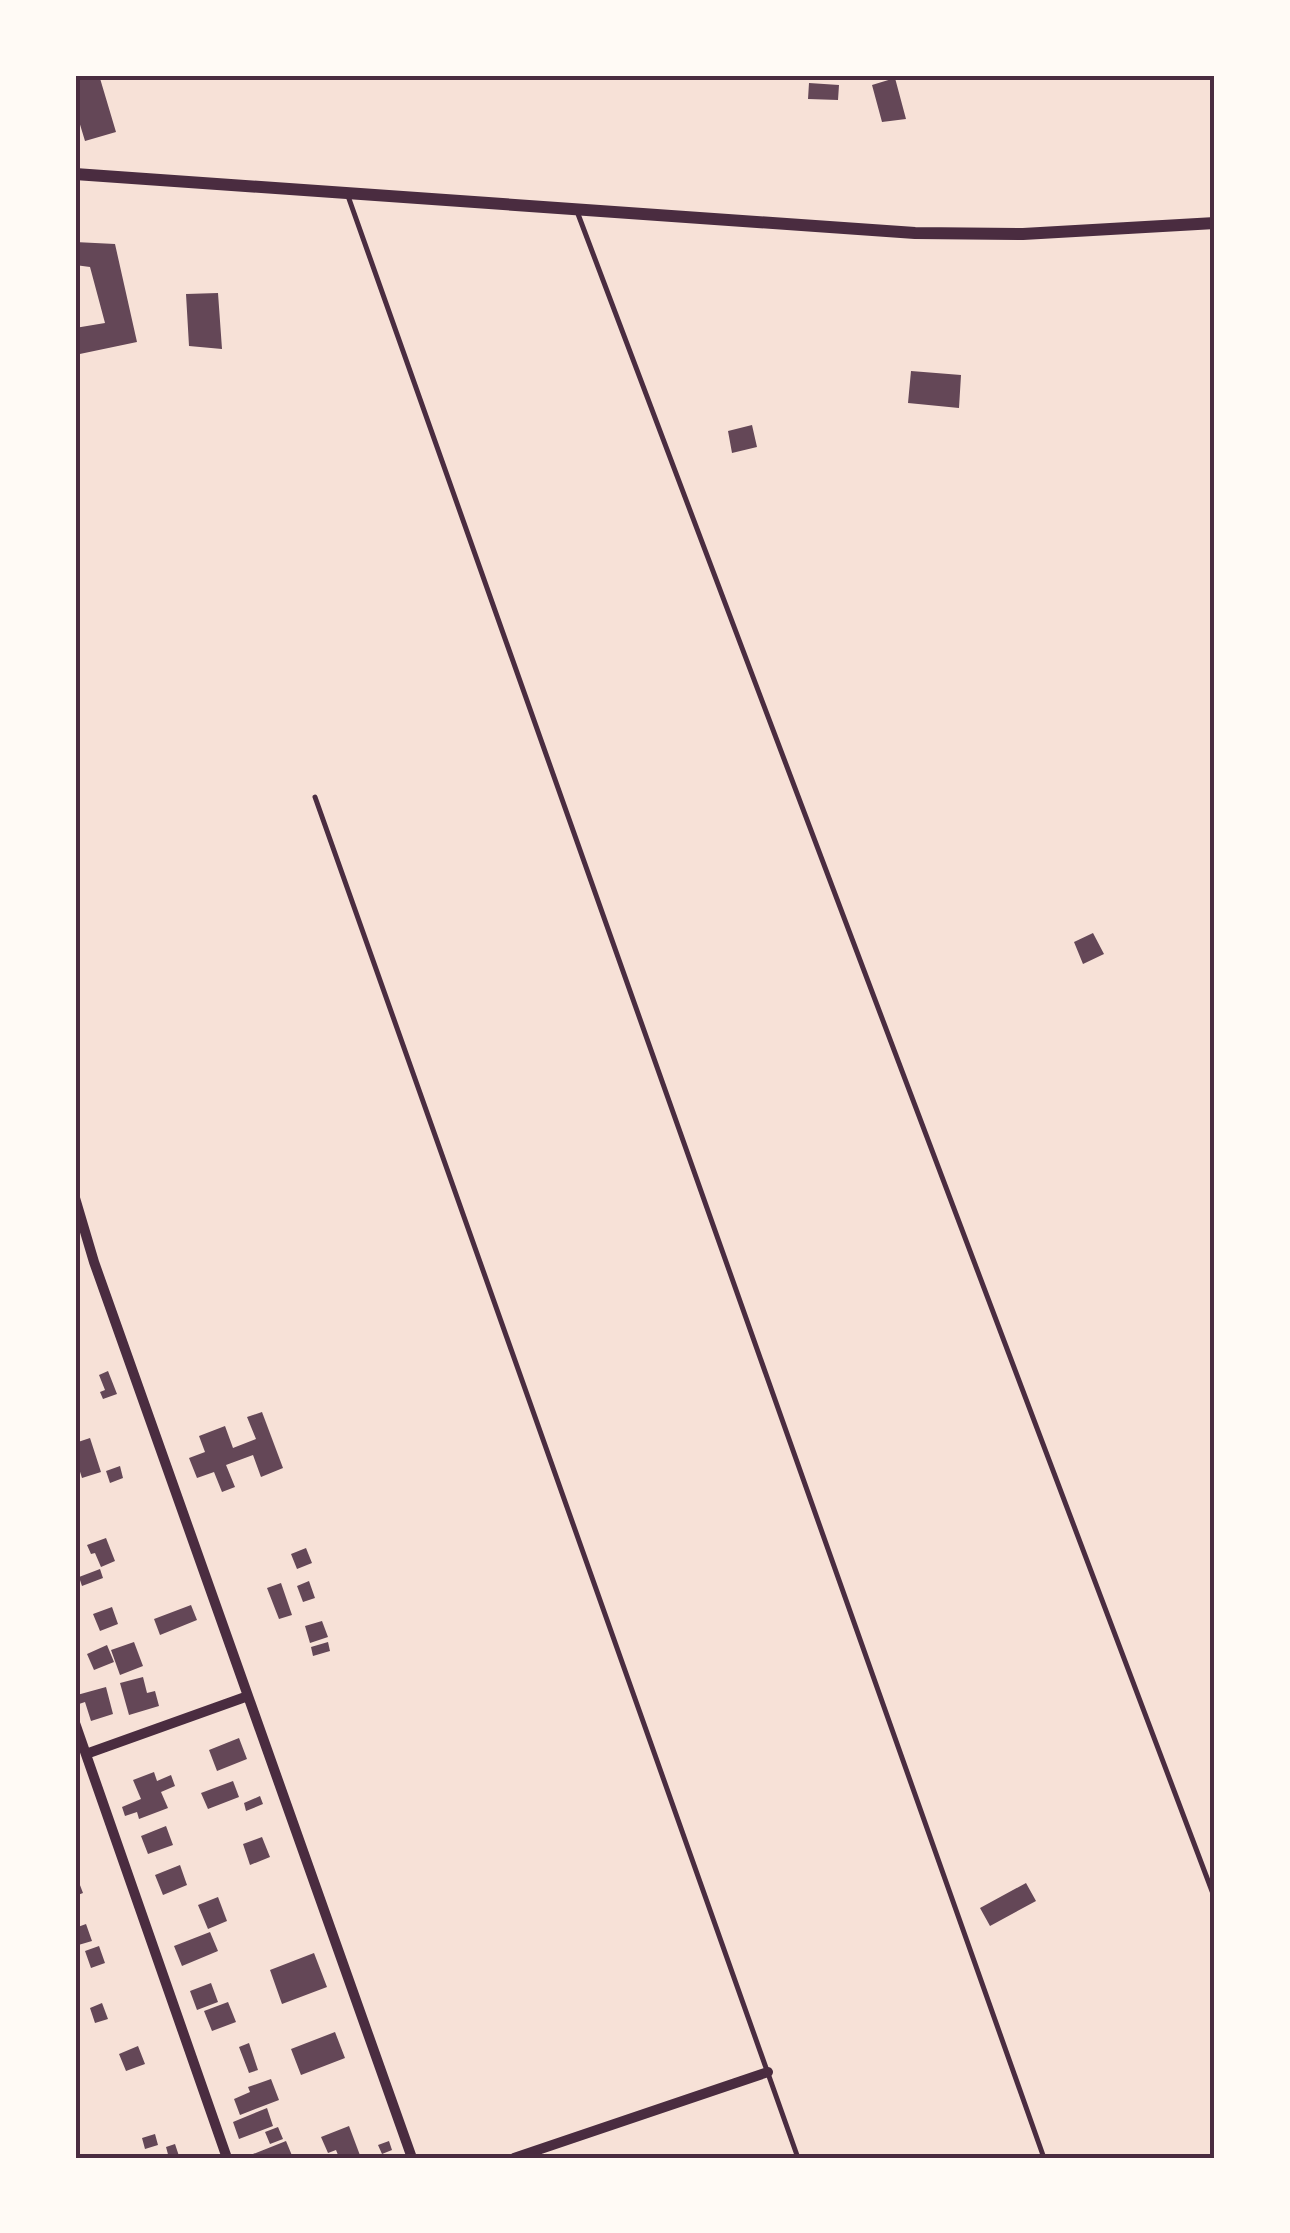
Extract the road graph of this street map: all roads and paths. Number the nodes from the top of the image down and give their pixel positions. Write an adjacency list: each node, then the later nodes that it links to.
1 (75, 174): 2 (street)
2 (347, 194): 3 (street); 16 (lane)
3 (576, 210): 4 (street); 10 (lane)
4 (1215, 223)
5 (315, 797): 11 (lane)
6 (75, 1198): 7 (street)
7 (248, 1696): 9 (street); 13 (street)
8 (75, 1724): 9 (street)
9 (86, 1754): 12 (street)
10 (1215, 1900)
11 (768, 2072): 14 (street); 15 (lane)
12 (227, 2158)
13 (412, 2158)
14 (514, 2158)
15 (798, 2158)
16 (1044, 2158)

